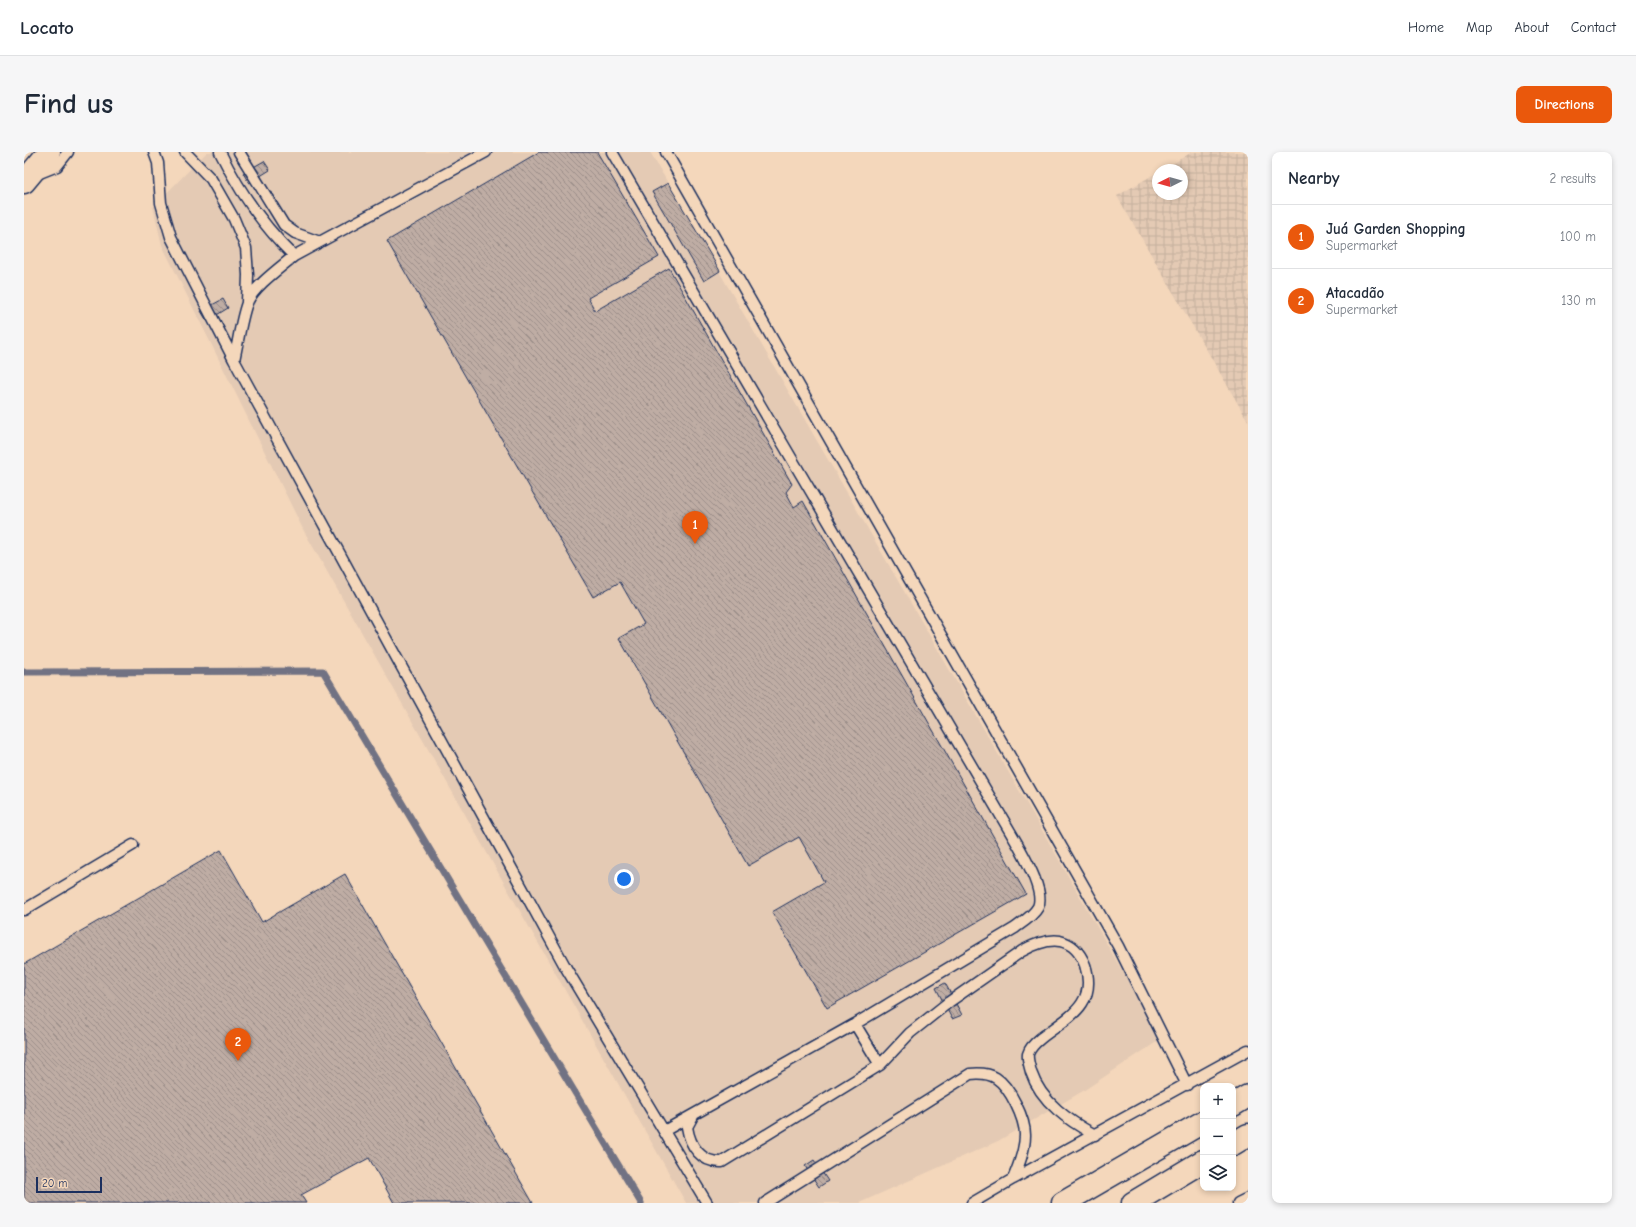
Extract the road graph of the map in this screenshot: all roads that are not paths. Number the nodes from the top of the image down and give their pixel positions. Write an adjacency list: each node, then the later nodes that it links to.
1 (50, 152): 10 (highway)
2 (68, 152): 10 (lane)
3 (154, 152): 14 (lane)
4 (185, 152): 13 (lane)
5 (220, 152): 12 (lane)
6 (239, 152): 11 (lane)
7 (486, 152): 11 (lane)
8 (612, 152): 17 (lane)
9 (666, 152): 20 (lane)
10 (26, 180)
11 (320, 242): 12 (lane)
12 (294, 256): 13 (lane)
13 (247, 302): 14 (lane)
14 (234, 360): 25 (lane)
15 (132, 845): 16 (lane)
16 (24, 910)
17 (855, 1024): 19 (lane); 23 (lane)
18 (1248, 1050): 20 (lane)
19 (880, 1065): 23 (lane); 26 (lane)
20 (1187, 1085): 26 (lane)
21 (1248, 1096): 22 (highway)
22 (1236, 1103)
23 (694, 1114): 25 (lane)
24 (1200, 1124): 35 (highway)
25 (664, 1131): 32 (lane)
26 (1095, 1135): 30 (lane)
27 (1248, 1135): 28 (highway)
28 (1236, 1142)
29 (1200, 1164): 36 (highway)
30 (1013, 1179): 33 (lane); 34 (lane)
31 (1248, 1198): 37 (lane)
32 (707, 1203)
33 (765, 1203)
34 (972, 1203)
35 (1063, 1203)
36 (1133, 1203)
37 (1238, 1203)

